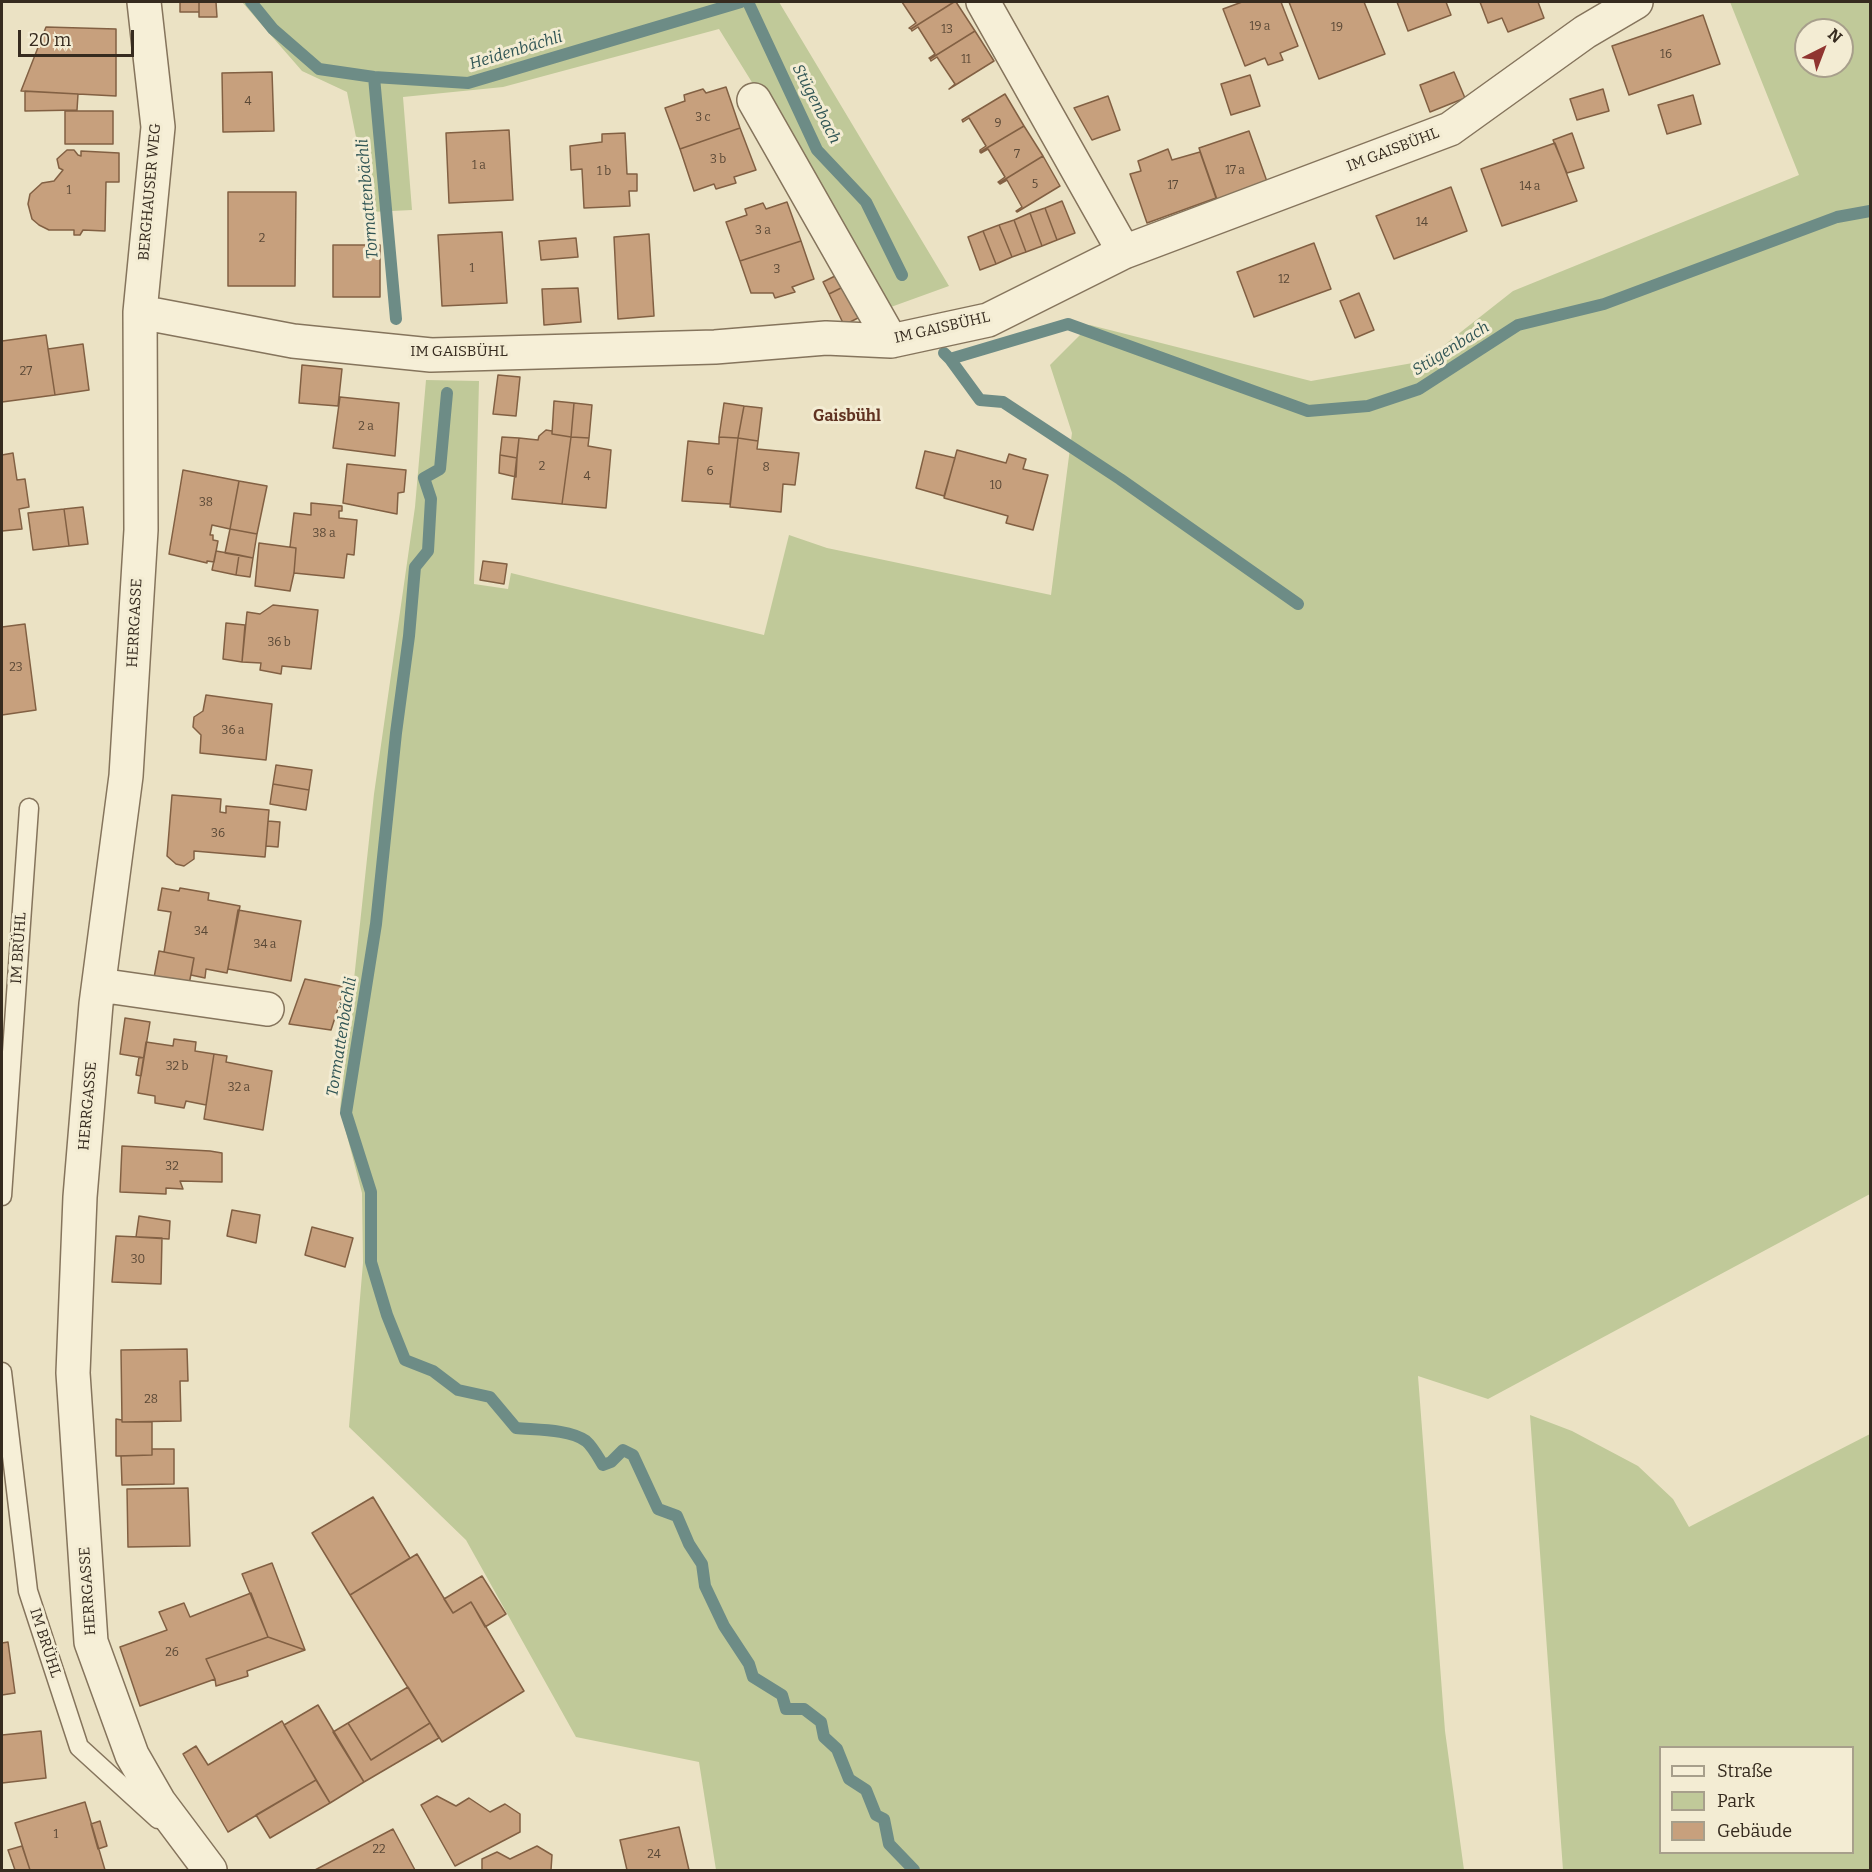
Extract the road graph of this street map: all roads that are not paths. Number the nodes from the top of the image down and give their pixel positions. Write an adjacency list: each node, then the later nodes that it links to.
1 (144, 2): 6 (street, BERGHAUSER WEG)
2 (983, 2): 5 (street)
3 (1636, 2): 5 (street, IM GAISBÜHL)
4 (754, 100): 7 (street)
5 (1124, 252): 7 (street, IM GAISBÜHL)
6 (140, 312): 7 (street, IM GAISBÜHL); 9 (street, HERRGASSE)
7 (891, 341)
8 (29, 808): 11 (lane, IM BRÜHL)
9 (99, 985): 10 (street); 13 (street, HERRGASSE)
10 (267, 1009)
11 (2, 1196)
12 (2, 1372): 13 (lane, IM BRÜHL)
13 (205, 1865)

